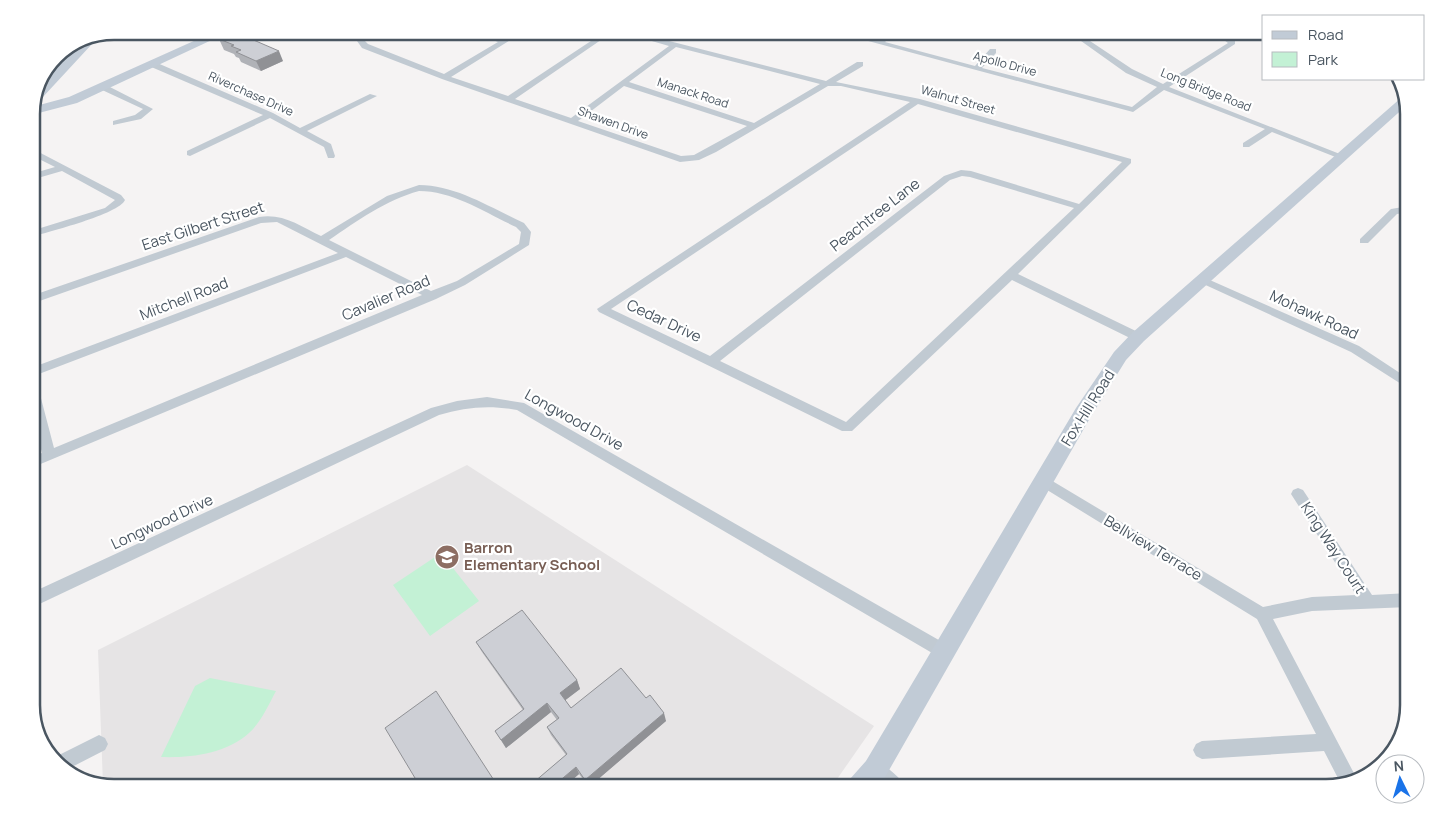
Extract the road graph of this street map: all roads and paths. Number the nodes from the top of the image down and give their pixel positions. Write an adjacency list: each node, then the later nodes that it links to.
1 (206, 40): 16 (main road)
2 (363, 40): 19 (street, Shawen Drive)
3 (498, 40): 11 (street)
4 (507, 40): 11 (street)
5 (598, 40): 26 (street)
6 (655, 40): 13 (street, Walnut Street)
7 (868, 40): 12 (street, Apollo Drive)
8 (884, 40): 12 (street)
9 (1083, 40): 24 (street, Long Bridge Road)
10 (1230, 40): 24 (street)
11 (504, 42): 19 (street)
12 (880, 43): 18 (street, Apollo Drive)
13 (674, 45): 20 (street); 21 (street, Walnut Street)
14 (83, 47): 22 (main road)
15 (993, 51): 18 (street)
16 (152, 64): 23 (street); 30 (street, Riverchase Drive)
17 (860, 64): 21 (street, Shawen Drive)
18 (977, 68): 24 (street, Apollo Drive)
19 (445, 77): 26 (street, Shawen Drive)
20 (624, 83): 31 (street); 33 (street, Manack Road)
21 (829, 84): 27 (street, Walnut Street); 33 (street, Shawen Drive)
22 (46, 86)
23 (103, 87): 29 (street); 32 (street)
24 (1163, 87): 34 (street, Long Bridge Road)
25 (373, 96): 35 (street)
26 (509, 98): 31 (street, Shawen Drive)
27 (917, 101): 43 (street, Walnut Street); 54 (street, Cedar Drive)
28 (1400, 105): 40 (main road, Fox Hill Road)
29 (40, 109)
30 (270, 115): 35 (street, Riverchase Drive); 37 (street)
31 (572, 121): 33 (street, Shawen Drive)
32 (116, 123)
33 (754, 126)
34 (1271, 129): 36 (street); 40 (street, Long Bridge Road)
35 (302, 130): 39 (street, Riverchase Drive)
36 (1246, 145)
37 (190, 153)
38 (40, 156): 41 (street)
39 (332, 156)
40 (1341, 156): 50 (main road, Fox Hill Road)
41 (62, 168): 42 (street); 45 (street)
42 (40, 174)
43 (1079, 208): 49 (street, Walnut Street); 54 (street, Peachtree Lane)
44 (1400, 210): 47 (street)
45 (40, 231)
46 (322, 240): 48 (street, East Gilbert Street); 51 (street, Cavalier Road); 52 (street, East Gilbert Street)
47 (1364, 241)
48 (347, 253): 51 (street, East Gilbert Street); 55 (street, Mitchell Road)
49 (1011, 275): 53 (street); 54 (street, Cedar Drive)
50 (1203, 280): 53 (main road, Fox Hill Road); 56 (street, Mohawk Road)
51 (432, 296): 58 (street, Cavalier Road)
52 (40, 297)
53 (1138, 337): 60 (main road, Fox Hill Road)
54 (712, 361)
55 (40, 370)
56 (1400, 379)
57 (40, 420): 58 (street)
58 (49, 456): 59 (street, Cavalier Road)
59 (40, 460)
60 (1044, 482): 65 (street, Bellview Terrace); 66 (main road, Fox Hill Road)
61 (1298, 494): 64 (street, King Way Court)
62 (40, 597): 66 (street, Longwood Drive)
63 (1400, 600): 64 (street)
64 (1368, 601): 65 (street)
65 (1262, 614): 67 (street)
66 (945, 652): 71 (main road, Fox Hill Road)
67 (1328, 742): 69 (street); 72 (street)
68 (99, 744): 70 (street)
69 (1202, 750)
70 (66, 761)
71 (875, 770): 73 (main road, Fox Hill Road); 74 (street)
72 (1346, 776)
73 (867, 779)
74 (886, 779)

